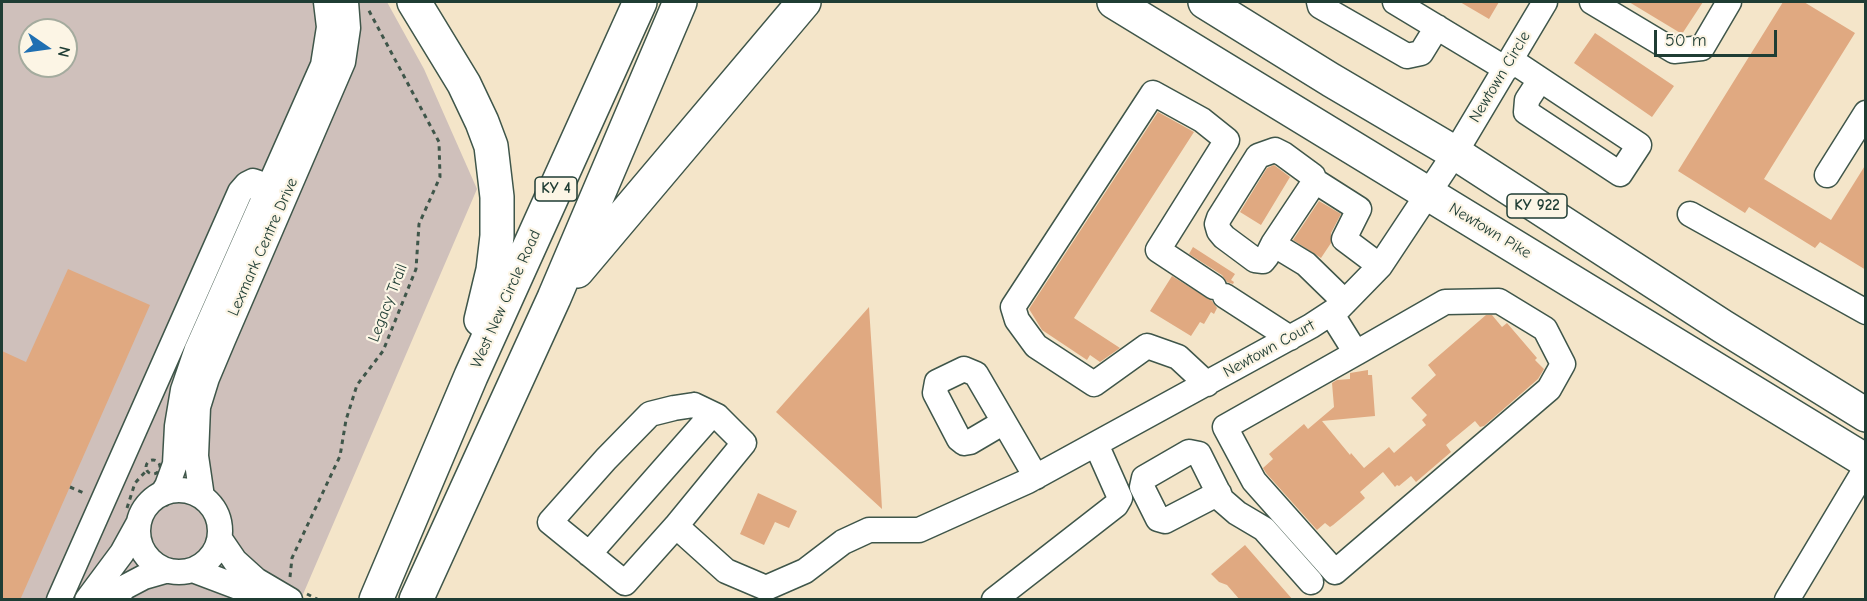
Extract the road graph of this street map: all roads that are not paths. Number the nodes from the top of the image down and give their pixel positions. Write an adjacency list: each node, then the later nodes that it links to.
1 (326, 2): 23 (street, Lexmark Centre Drive)
2 (346, 2): 23 (street, Lexmark Centre Drive)
3 (414, 2): 33 (highway)
4 (640, 2): 33 (highway, West New Circle Road / KY 4)
5 (680, 2): 28 (highway, KY 4)
6 (804, 2): 28 (highway)
7 (1114, 2): 24 (highway, Newtown Pike / KY 922)
8 (1205, 2): 18 (highway, KY 922)
9 (1246, 2): 18 (highway)
10 (1319, 2): 15 (street)
11 (1395, 2): 15 (street)
12 (1545, 2): 16 (street, Newtown Circle)
13 (1592, 2): 14 (street)
14 (1729, 2)
15 (1437, 27): 16 (street)
16 (1508, 65): 17 (street); 20 (street, Newtown Circle)
17 (1540, 80)
18 (1376, 106): 20 (highway, KY 922)
19 (1866, 113): 21 (street)
20 (1455, 153): 24 (street, Newtown Court); 35 (highway, KY 922)
21 (1827, 175)
22 (1315, 181): 26 (street); 26 (street); 27 (street)
23 (278, 189): 43 (street, Lexmark Centre Drive); 45 (street, Lexmark Centre Drive); 55 (street)
24 (1428, 194): 27 (street, Newtown Court); 39 (highway, Newtown Pike / KY 922)
25 (1690, 214): 30 (street)
26 (1272, 244): 29 (street)
27 (1380, 266): 29 (street, Newtown Court)
28 (554, 298): 60 (highway, KY 4)
29 (1338, 308): 31 (street, Newtown Court); 32 (street)
30 (1866, 312)
31 (1290, 338): 34 (street, Newtown Court); 34 (street)
32 (1356, 353): 32 (street)
33 (471, 376): 59 (highway, West New Circle Road / KY 4)
34 (1207, 384): 38 (street, Newtown Court)
35 (1866, 415)
36 (717, 416): 48 (street); 50 (street); 50 (street)
37 (1004, 422): 41 (street)
38 (1096, 444): 41 (street, Newtown Court); 46 (street)
39 (1866, 460)
40 (1866, 468): 62 (street)
41 (1032, 479): 48 (street, Newtown Court)
42 (1142, 487): 44 (street); 44 (street); 46 (street)
43 (162, 494): 45 (street); 47 (street)
44 (1219, 494): 53 (street)
45 (202, 497): 49 (street)
46 (1120, 498): 61 (street)
47 (138, 524): 52 (street); 56 (street)
48 (676, 526): 50 (street)
49 (220, 539): 51 (street); 54 (street)
50 (589, 554)
51 (193, 570): 52 (street); 58 (street)
52 (165, 571): 57 (street)
53 (1311, 582)
54 (297, 592)
55 (59, 600)
56 (87, 600)
57 (112, 600)
58 (271, 600)
59 (376, 600)
60 (416, 600)
61 (994, 600)
62 (1787, 600)

